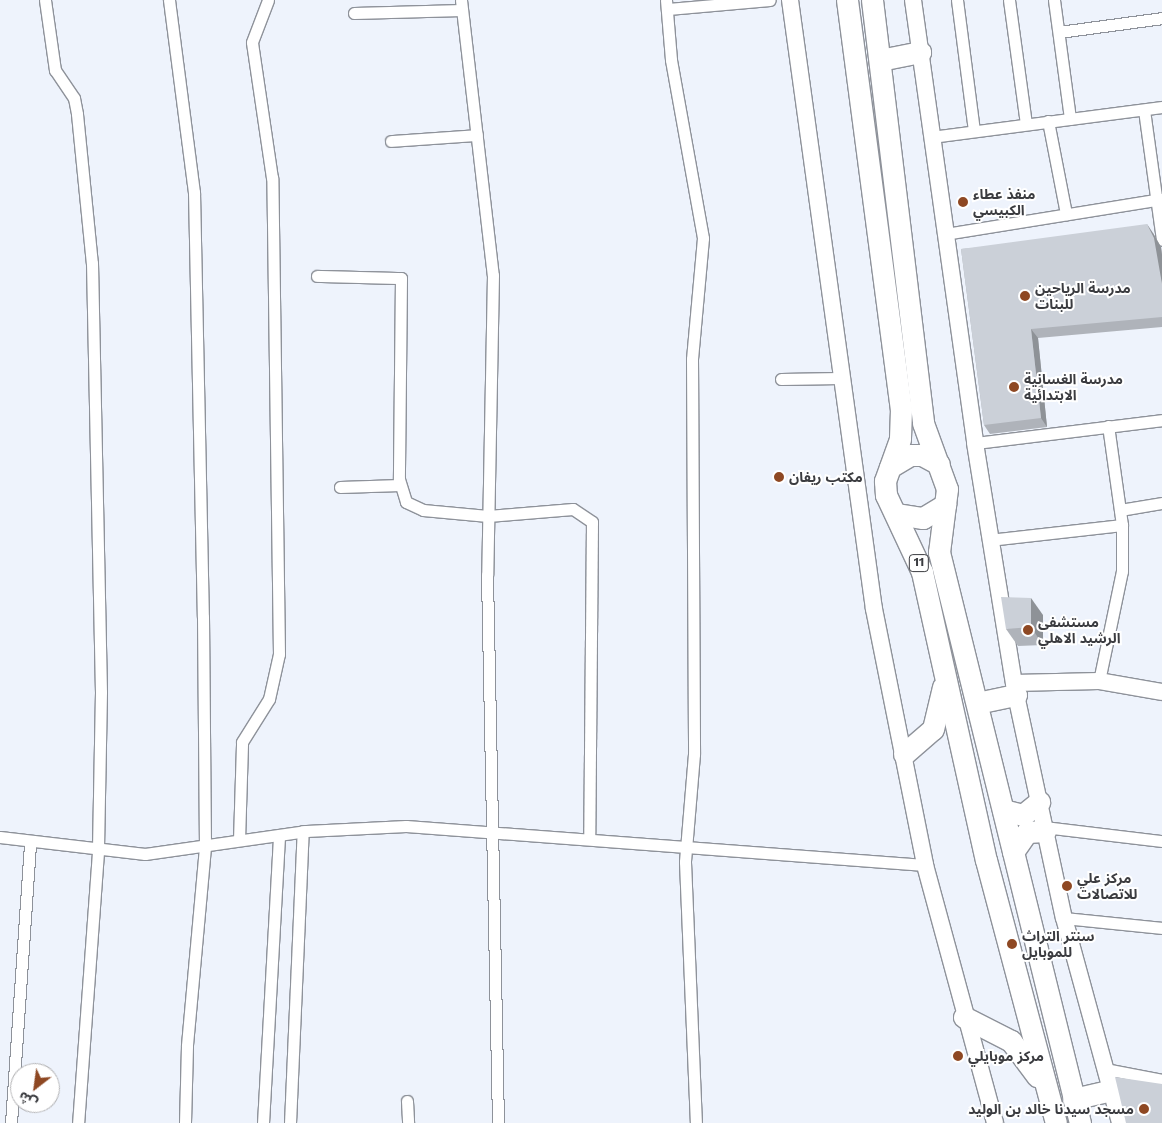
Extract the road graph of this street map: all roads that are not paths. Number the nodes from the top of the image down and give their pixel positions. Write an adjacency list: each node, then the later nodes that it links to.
1 (45, 0): 68 (street)
2 (169, 0): 67 (street)
3 (268, 0): 63 (street)
4 (770, 0): 12 (street)
5 (790, 0): 33 (main road)
6 (847, 0): 39 (highway, 11)
7 (872, 0): 18 (highway, 11)
8 (913, 0): 17 (main road)
9 (957, 0): 24 (street)
10 (1009, 0): 23 (street)
11 (1054, 0): 16 (street)
12 (667, 4): 66 (street)
13 (461, 5): 14 (street); 25 (street)
14 (354, 13)
15 (1162, 18): 16 (street)
16 (1059, 32): 21 (street)
17 (920, 52): 18 (highway); 26 (main road)
18 (880, 60): 38 (highway, 11)
19 (1162, 107): 20 (street)
20 (1144, 110): 21 (street); 28 (street)
21 (1070, 119): 22 (street)
22 (1048, 122): 23 (street); 29 (street)
23 (1026, 124): 24 (street)
24 (974, 131): 26 (street)
25 (477, 135): 27 (street); 46 (street)
26 (931, 137): 30 (main road)
27 (391, 141)
28 (1158, 200): 29 (street); 31 (street)
29 (1066, 214): 30 (street)
30 (945, 234): 37 (main road)
31 (1162, 240)
32 (317, 276): 40 (street)
33 (840, 378): 34 (street); 54 (main road)
34 (781, 379)
35 (1162, 420): 36 (street)
36 (1108, 426): 37 (street); 44 (street)
37 (974, 443): 48 (main road)
38 (939, 464): 39 (highway); 43 (highway, 11)
39 (890, 467): 45 (highway, 11)
40 (400, 485): 41 (street); 46 (street)
41 (340, 486)
42 (1162, 502): 44 (street)
43 (945, 505): 45 (highway); 53 (highway, 11)
44 (1120, 510): 47 (street)
45 (897, 514): 49 (highway, 11)
46 (488, 516): 58 (street); 62 (street)
47 (1122, 525): 48 (street); 50 (street)
48 (989, 540): 51 (main road)
49 (944, 659): 54 (highway); 79 (highway, 11)
50 (1099, 681): 51 (main road); 52 (main road)
51 (1015, 689): 53 (highway); 55 (main road)
52 (1162, 692)
53 (977, 703): 56 (highway, 11)
54 (904, 754): 70 (main road)
55 (1039, 802): 56 (highway); 57 (main road)
56 (1003, 810): 69 (highway, 11)
57 (1044, 829): 64 (street); 69 (highway); 71 (main road)
58 (494, 830): 59 (street); 62 (street); 86 (street)
59 (302, 831): 60 (street); 84 (street)
60 (279, 834): 63 (street); 83 (street)
61 (0, 837): 65 (street)
62 (588, 837): 66 (street)
63 (239, 840): 67 (street)
64 (1162, 841)
65 (30, 843): 68 (street); 80 (street)
66 (686, 846): 70 (street); 87 (street)
67 (205, 847): 68 (street); 82 (street)
68 (98, 852): 81 (street)
69 (1013, 852): 77 (highway, 11)
70 (925, 865): 73 (main road)
71 (1064, 918): 72 (street); 74 (main road)
72 (1162, 928)
73 (964, 1017): 79 (highway); 88 (main road)
74 (1105, 1069): 75 (street); 76 (main road)
75 (1162, 1080)
76 (1111, 1090): 77 (highway); 90 (main road)
77 (1073, 1099): 89 (highway, 11)
78 (406, 1101): 85 (street)
79 (1055, 1119)
80 (11, 1123)
81 (78, 1123)
82 (186, 1123)
83 (263, 1123)
84 (290, 1123)
85 (408, 1123)
86 (498, 1123)
87 (696, 1123)
88 (995, 1123)
89 (1080, 1123)
90 (1120, 1123)

